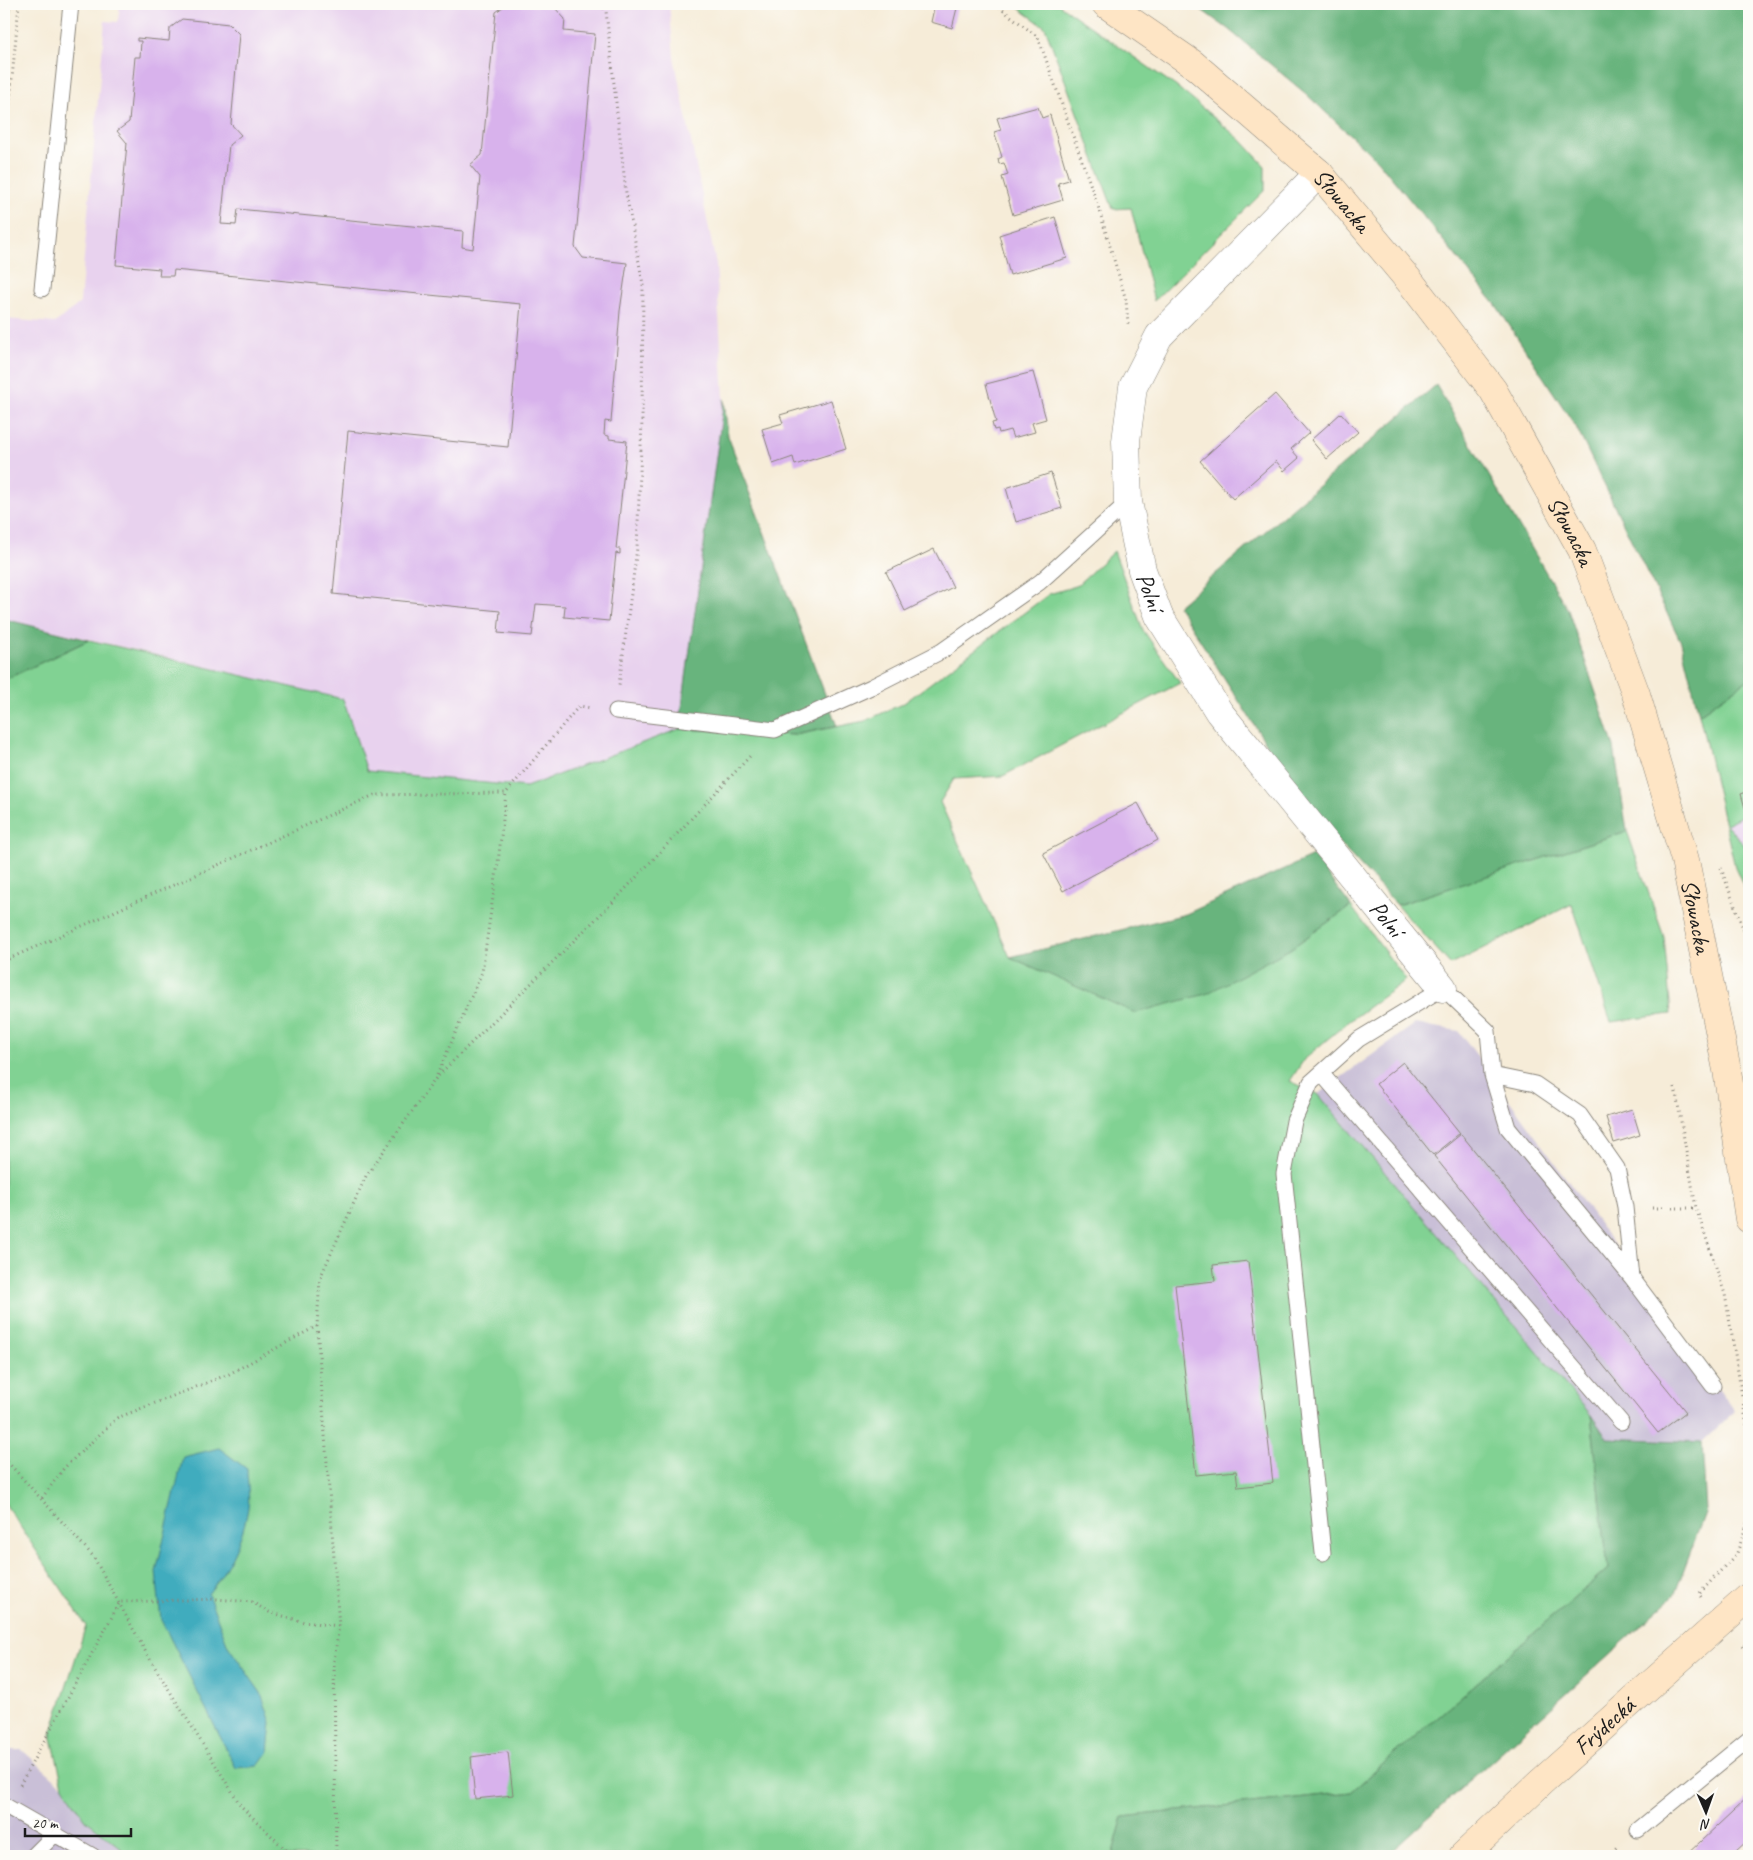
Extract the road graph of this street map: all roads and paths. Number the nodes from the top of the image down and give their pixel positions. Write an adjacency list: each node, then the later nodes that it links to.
1 (18, 4): 6 (path)
2 (71, 4): 8 (lane)
3 (601, 4): 11 (path)
4 (995, 4): 9 (path)
5 (1106, 4): 7 (street, Słowacka)
6 (4, 164)
7 (1319, 173): 10 (street, Polní); 22 (street, Słowacka)
8 (42, 289)
9 (1128, 329)
10 (1128, 502): 12 (lane); 15 (street, Polní)
11 (616, 711): 12 (lane); 13 (path)
12 (775, 730): 18 (path)
13 (506, 793): 14 (path); 18 (path)
14 (4, 961)
15 (1443, 988): 16 (lane); 17 (lane)
16 (1321, 1072): 26 (lane); 30 (lane)
17 (1492, 1075): 20 (lane); 23 (lane)
18 (436, 1078): 24 (path)
19 (1675, 1087): 21 (path)
20 (1625, 1207): 21 (path); 23 (lane)
21 (1696, 1208): 27 (path)
22 (1749, 1219)
23 (1632, 1278): 25 (lane)
24 (317, 1326): 29 (path); 33 (path)
25 (1713, 1386)
26 (1622, 1422)
27 (1749, 1438)
28 (4, 1458): 29 (path)
29 (42, 1498): 32 (path)
30 (1323, 1553)
31 (1749, 1596): 42 (street, Frýdecká)
32 (120, 1602): 33 (path); 35 (path); 40 (path)
33 (339, 1626): 41 (path)
34 (1749, 1739): 36 (lane)
35 (6, 1806): 37 (lane)
36 (1638, 1830)
37 (54, 1835): 38 (lane); 39 (lane)
38 (33, 1856)
39 (93, 1856)
40 (292, 1856)
41 (336, 1856)
42 (1463, 1856)

